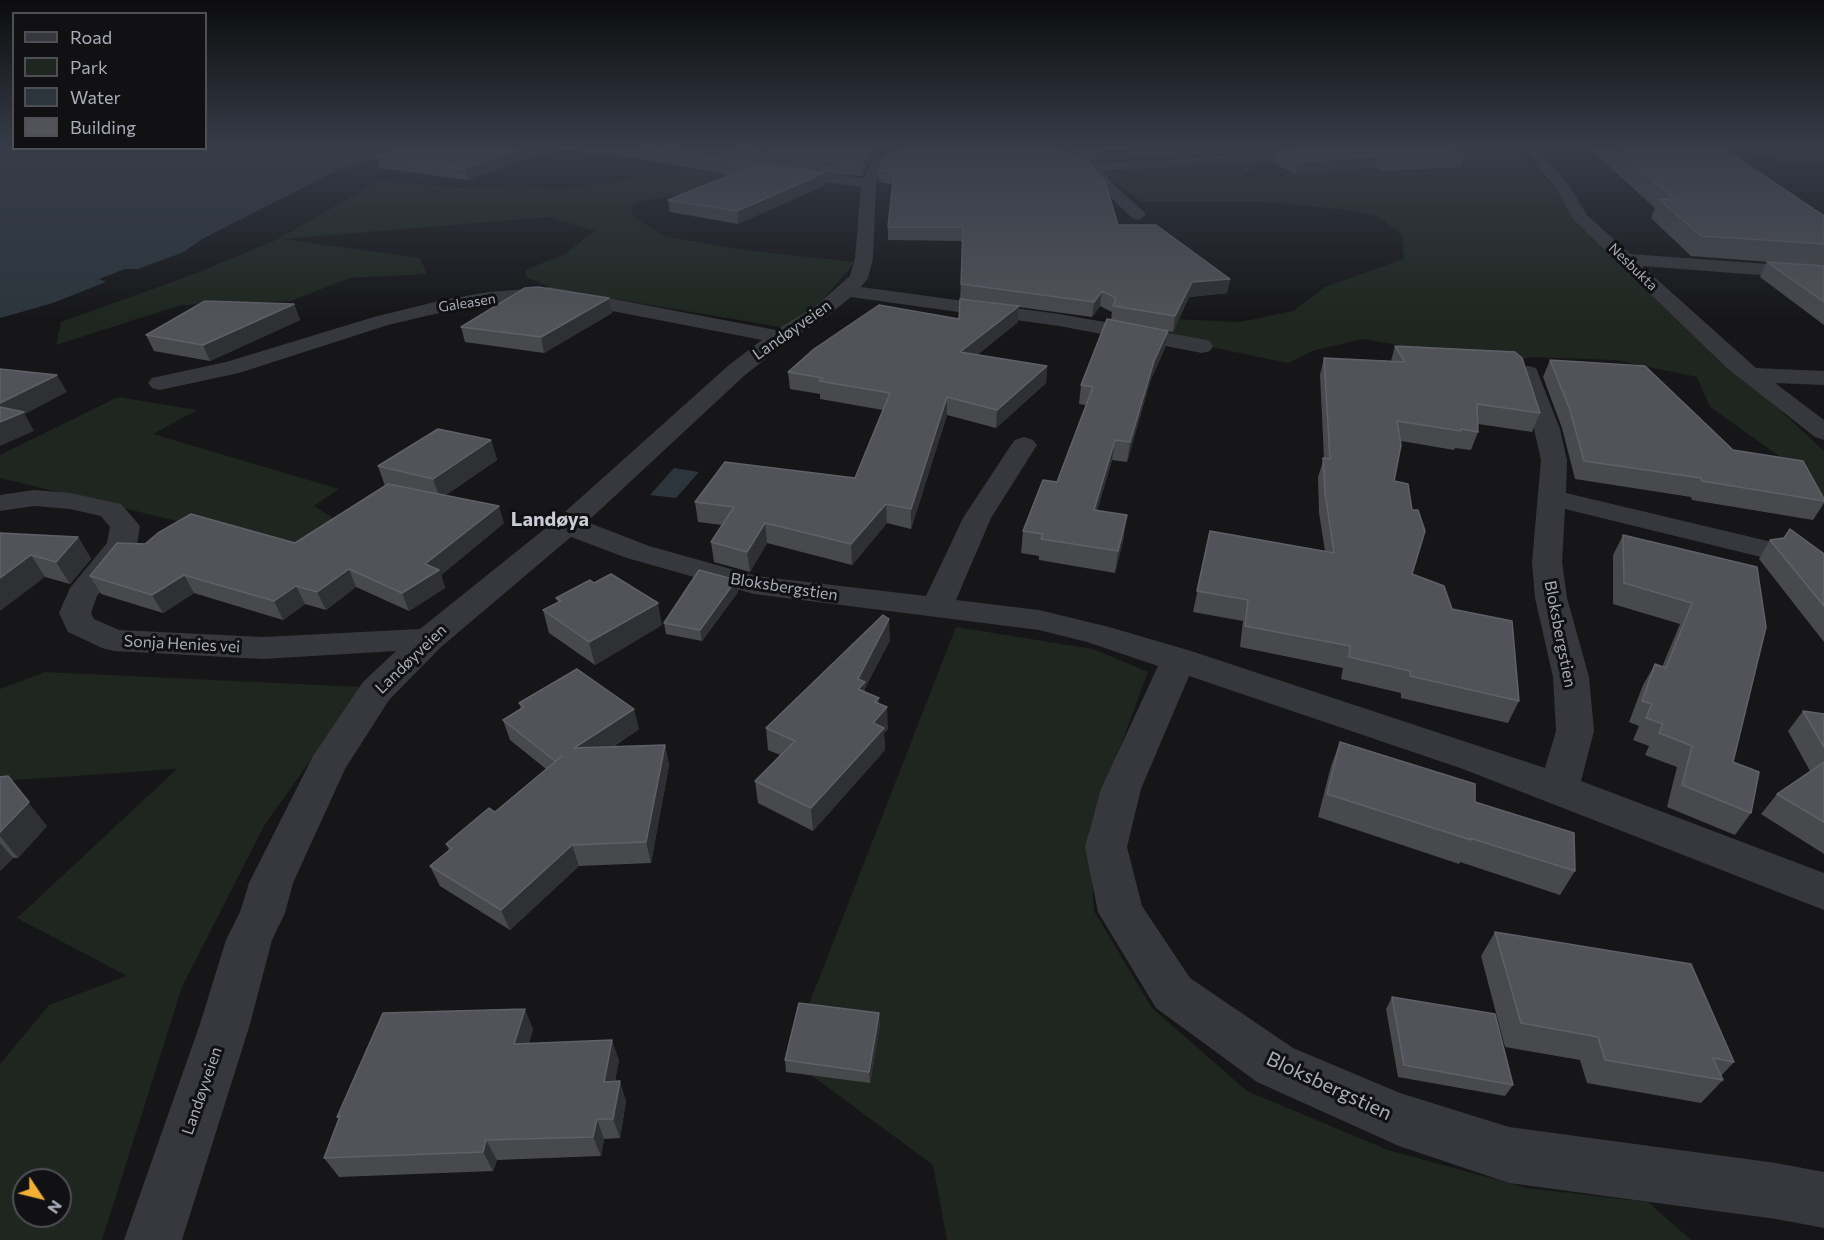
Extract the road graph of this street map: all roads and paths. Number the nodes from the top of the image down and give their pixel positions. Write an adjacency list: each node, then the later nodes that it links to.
1 (867, 206): 7 (street, Landøyveien)
2 (1129, 206): 4 (street)
3 (1574, 206): 5 (street, Nesbukta)
4 (1138, 214)
5 (1625, 259): 6 (street); 11 (street, Nesbukta)
6 (1824, 274)
7 (847, 291): 8 (street, Landøyveien); 9 (street, Landøyveien)
8 (779, 336): 13 (street, Galeasen); 18 (street, Landøyveien)
9 (1202, 346)
10 (1528, 373): 16 (street, Bloksbergstien)
11 (1750, 375): 12 (street); 14 (street, Nesbukta)
12 (1824, 378)
13 (160, 383)
14 (1824, 432)
15 (1024, 444): 20 (street)
16 (1552, 498): 19 (street); 23 (street, Bloksbergstien)
17 (0, 503): 21 (street, Sonja Henies vei)
18 (567, 525): 20 (street, Bloksbergstien); 21 (street, Landøyveien)
19 (1761, 548)
20 (937, 607): 22 (street, Bloksbergstien)
21 (429, 639): 26 (street, Landøyveien)
22 (1179, 659): 23 (street, Bloksbergstien); 25 (street, Bloksbergstien)
23 (1559, 789): 24 (street, Bloksbergstien)
24 (1824, 892)
25 (1824, 1200)
26 (153, 1240)

